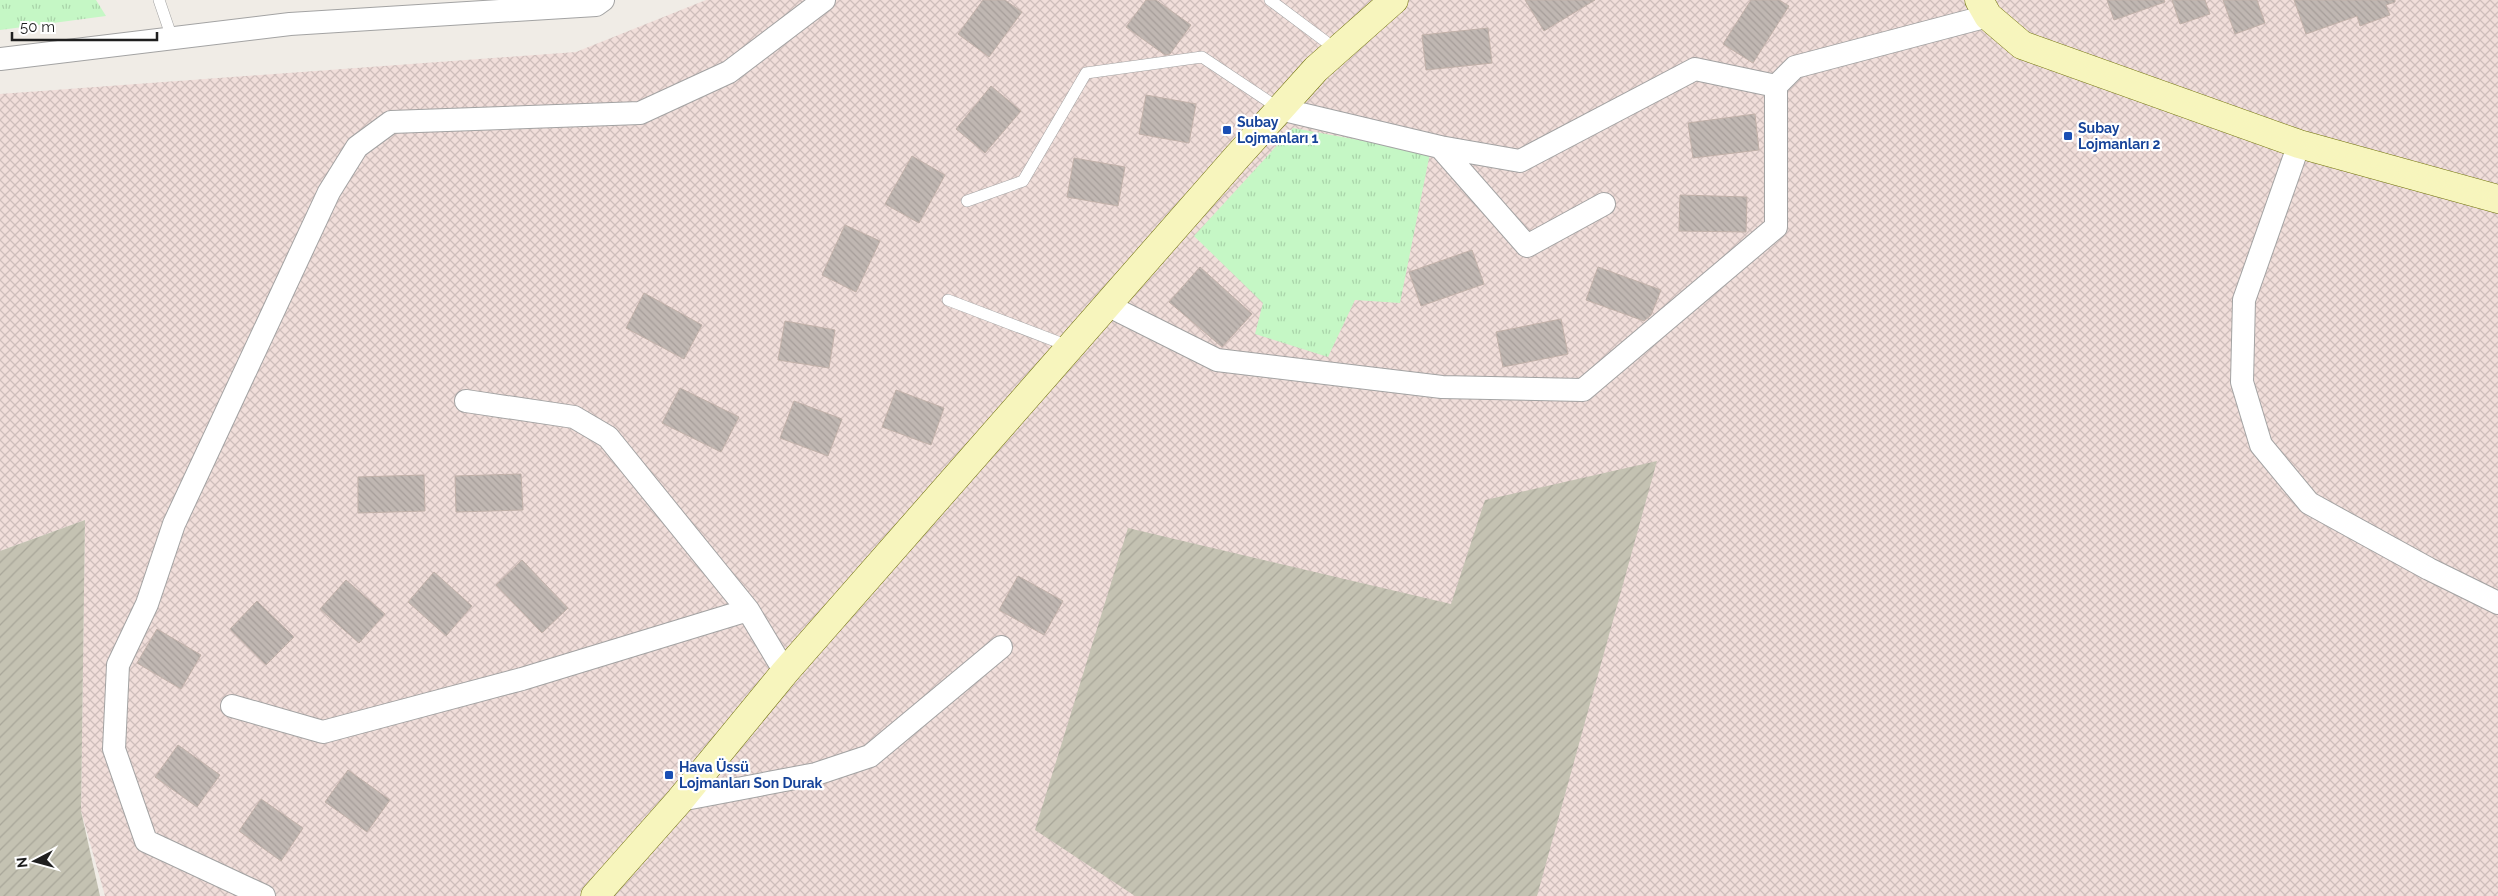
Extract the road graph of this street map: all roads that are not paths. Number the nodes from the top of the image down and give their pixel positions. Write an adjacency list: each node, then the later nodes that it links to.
1 (159, 0): 7 (lane)
2 (603, 0): 7 (street)
3 (824, 0): 27 (street)
4 (1270, 0): 8 (lane)
5 (1394, 0): 8 (street)
6 (1983, 8): 10 (street); 12 (street)
7 (172, 38): 9 (street)
8 (1337, 50): 11 (street)
9 (0, 59)
10 (1776, 86): 13 (street); 18 (street)
11 (1280, 109): 13 (street); 15 (lane); 18 (street)
12 (2299, 144): 14 (street); 21 (street)
13 (1440, 147): 16 (street)
14 (2498, 199)
15 (967, 201)
16 (1604, 204)
17 (948, 300): 19 (lane)
18 (1107, 305): 19 (street)
19 (1071, 346): 24 (street)
20 (466, 401): 22 (street)
21 (2498, 603)
22 (748, 610): 24 (street); 25 (street)
23 (1001, 647): 26 (street)
24 (786, 672): 26 (street)
25 (232, 706)
26 (680, 800): 28 (street)
27 (264, 896)
28 (595, 896)

